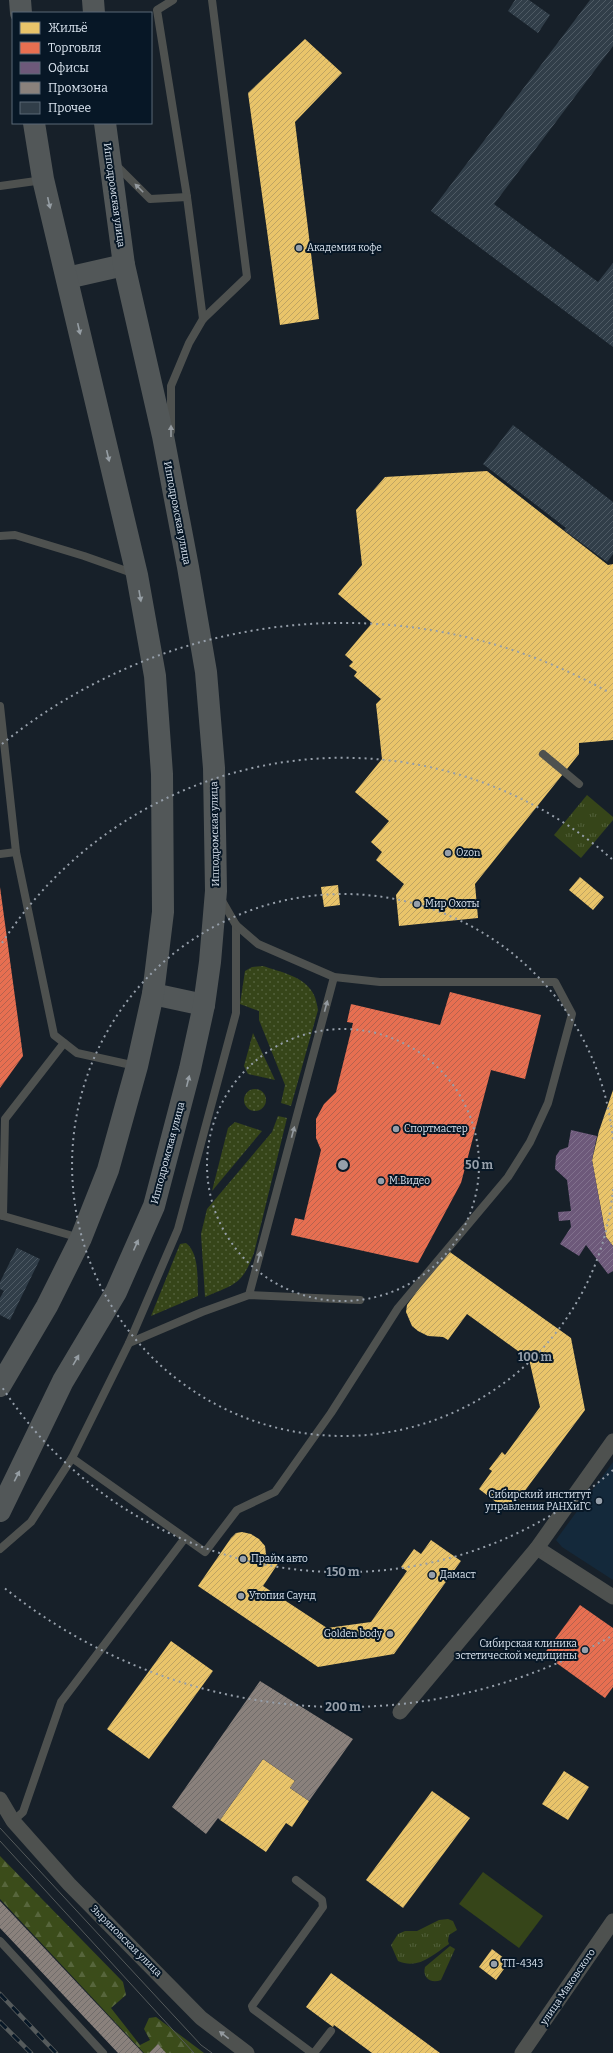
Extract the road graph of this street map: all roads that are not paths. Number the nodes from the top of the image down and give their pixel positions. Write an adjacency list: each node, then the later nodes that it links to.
1 (20, 0): 5 (highway)
2 (93, 0): 6 (highway)
3 (173, 0): 12 (lane)
4 (212, 0): 15 (lane)
5 (21, 12)
6 (94, 12)
7 (34, 124): 10 (highway)
8 (105, 124): 9 (highway, Ипподромская улица)
9 (109, 157): 12 (lane, one-way to 9); 13 (highway, Ипподромская улица)
10 (43, 179): 11 (lane); 14 (highway, one-way to 14)
11 (0, 186)
12 (187, 197): 15 (lane)
13 (124, 265): 14 (highway); 16 (highway, Ипподромская улица)
14 (67, 278): 18 (highway, one-way to 18)
15 (203, 319): 16 (lane, one-way to 15)
16 (171, 484): 24 (highway, Ипподромская улица)
17 (0, 536): 18 (lane)
18 (136, 575): 27 (highway, one-way to 27)
19 (0, 706): 22 (lane)
20 (544, 754): 21 (lane)
21 (579, 784)
22 (16, 852): 23 (lane); 29 (lane)
23 (0, 854)
24 (216, 891): 25 (lane); 28 (highway, Ипподромская улица)
25 (236, 925): 26 (lane); 35 (lane)
26 (334, 977): 33 (lane, one-way to 26); 40 (lane)
27 (153, 994): 28 (highway); 30 (highway)
28 (204, 1005): 39 (highway, Ипподромская улица, one-way to 28)
29 (64, 1043): 30 (lane); 31 (lane)
30 (137, 1066): 32 (highway)
31 (2, 1216): 32 (lane)
32 (81, 1238): 36 (highway)
33 (249, 1295): 34 (lane); 35 (lane)
34 (360, 1300)
35 (128, 1344): 38 (lane)
36 (0, 1386)
37 (613, 1441): 41 (street)
38 (72, 1458): 40 (lane); 42 (lane)
39 (0, 1511)
40 (185, 1538): 47 (lane)
41 (537, 1548): 43 (street); 44 (street)
42 (0, 1549)
43 (613, 1597)
44 (400, 1712)
45 (0, 1799): 47 (street, Зыряновская улица)
46 (0, 1810): 47 (street, Зыряновская улица)
47 (13, 1821): 53 (street, Зыряновская улица, one-way to 47)
48 (296, 1880): 54 (lane)
49 (613, 1921): 55 (street, улица Маковского)
50 (0, 1941): 52 (lane)
51 (331, 2031): 54 (lane)
52 (103, 2053)
53 (247, 2053)
54 (313, 2053)
55 (522, 2053)

